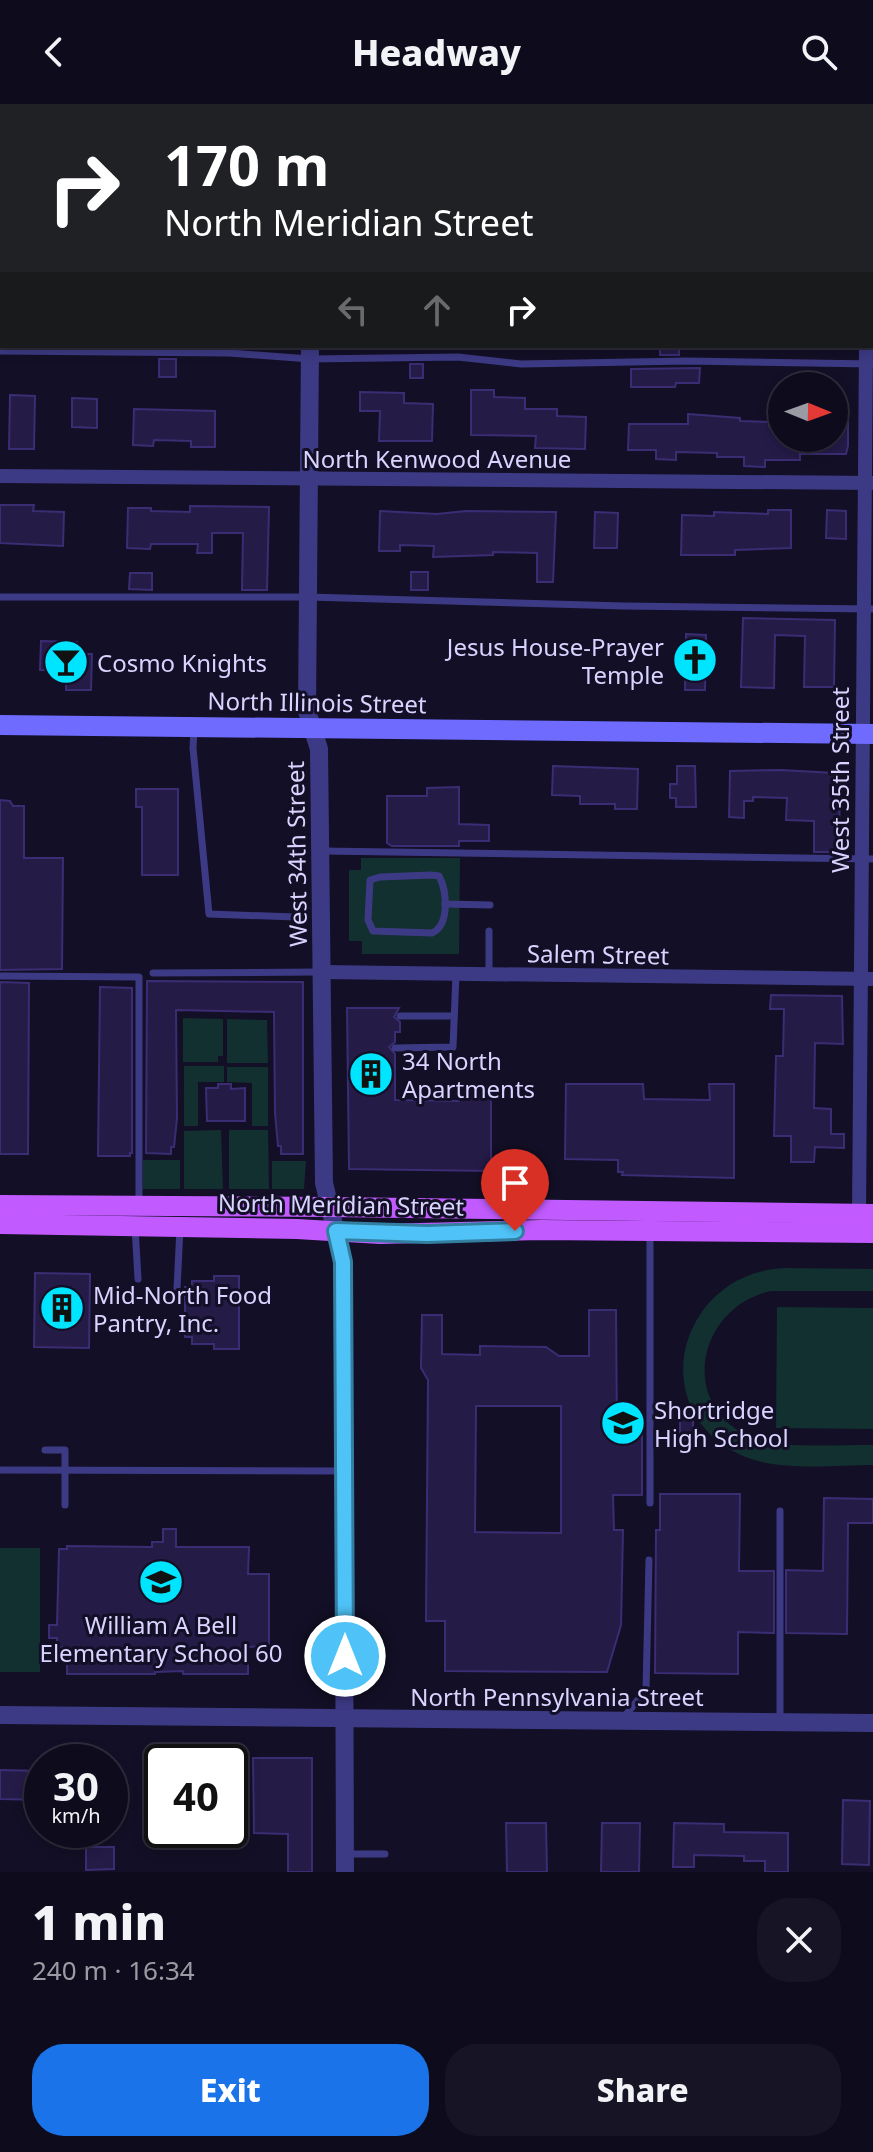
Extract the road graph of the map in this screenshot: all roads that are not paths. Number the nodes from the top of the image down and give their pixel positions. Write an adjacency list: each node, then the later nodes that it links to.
1 (0, 351): 2 (lane)
2 (310, 352): 3 (lane); 5 (street, West 34th Street)
3 (869, 364): 6 (street, West 35th Street)
4 (0, 476): 5 (street, North Kenwood Avenue)
5 (309, 479): 6 (street, North Kenwood Avenue); 8 (street, West 34th Street)
6 (868, 483): 9 (street, West 35th Street)
7 (0, 597): 8 (lane)
8 (308, 597): 9 (lane); 12 (street, West 34th Street)
9 (868, 609): 13 (street, West 35th Street)
10 (0, 725): 11 (main road, North Illinois Street)
11 (194, 727): 12 (main road, North Illinois Street); 18 (lane)
12 (312, 728): 13 (main road, North Illinois Street); 14 (street, West 34th Street)
13 (867, 734): 15 (street, West 35th Street)
14 (320, 851): 15 (lane); 20 (street, West 34th Street)
15 (867, 859): 25 (street, West 35th Street)
16 (445, 904): 16 (lane); 17 (lane)
17 (490, 905)
18 (295, 917)
19 (489, 931): 23 (lane)
20 (322, 972): 21 (lane); 22 (street, Salem Street); 32 (street, West 34th Street)
21 (153, 973)
22 (456, 974): 23 (street, Salem Street); 27 (lane)
23 (489, 974): 25 (street, Salem Street)
24 (0, 976): 31 (lane)
25 (867, 979): 30 (street, West 35th Street)
26 (400, 1016): 27 (lane)
27 (454, 1016): 28 (lane)
28 (395, 1048)
29 (0, 1205): 31 (main road, North Meridian Street)
30 (866, 1214): 32 (main road, North Meridian Street)
31 (137, 1216): 32 (main road, North Meridian Street); 33 (main road, North Meridian Street); 34 (main road, North Meridian Street); 37 (lane)
32 (333, 1219): 34 (main road, North Meridian Street); 35 (main road, North Meridian Street); 42 (street, West 34th Street)
33 (0, 1224)
34 (180, 1226): 38 (lane)
35 (650, 1231): 36 (main road, North Meridian Street); 43 (lane)
36 (873, 1233)
37 (138, 1279)
38 (177, 1289)
39 (45, 1450): 40 (lane)
40 (65, 1469): 41 (lane); 42 (lane); 44 (lane)
41 (0, 1470)
42 (344, 1471): 48 (street, West 34th Street)
43 (650, 1503)
44 (65, 1505)
45 (780, 1511): 50 (lane)
46 (649, 1560): 49 (lane)
47 (0, 1715): 48 (street, North Pennsylvania Street)
48 (345, 1719): 49 (street, North Pennsylvania Street); 53 (street, West 34th Street)
49 (621, 1720): 50 (street, North Pennsylvania Street)
50 (780, 1722): 51 (street, North Pennsylvania Street)
51 (873, 1723)
52 (385, 1854): 53 (lane)
53 (345, 1863)

